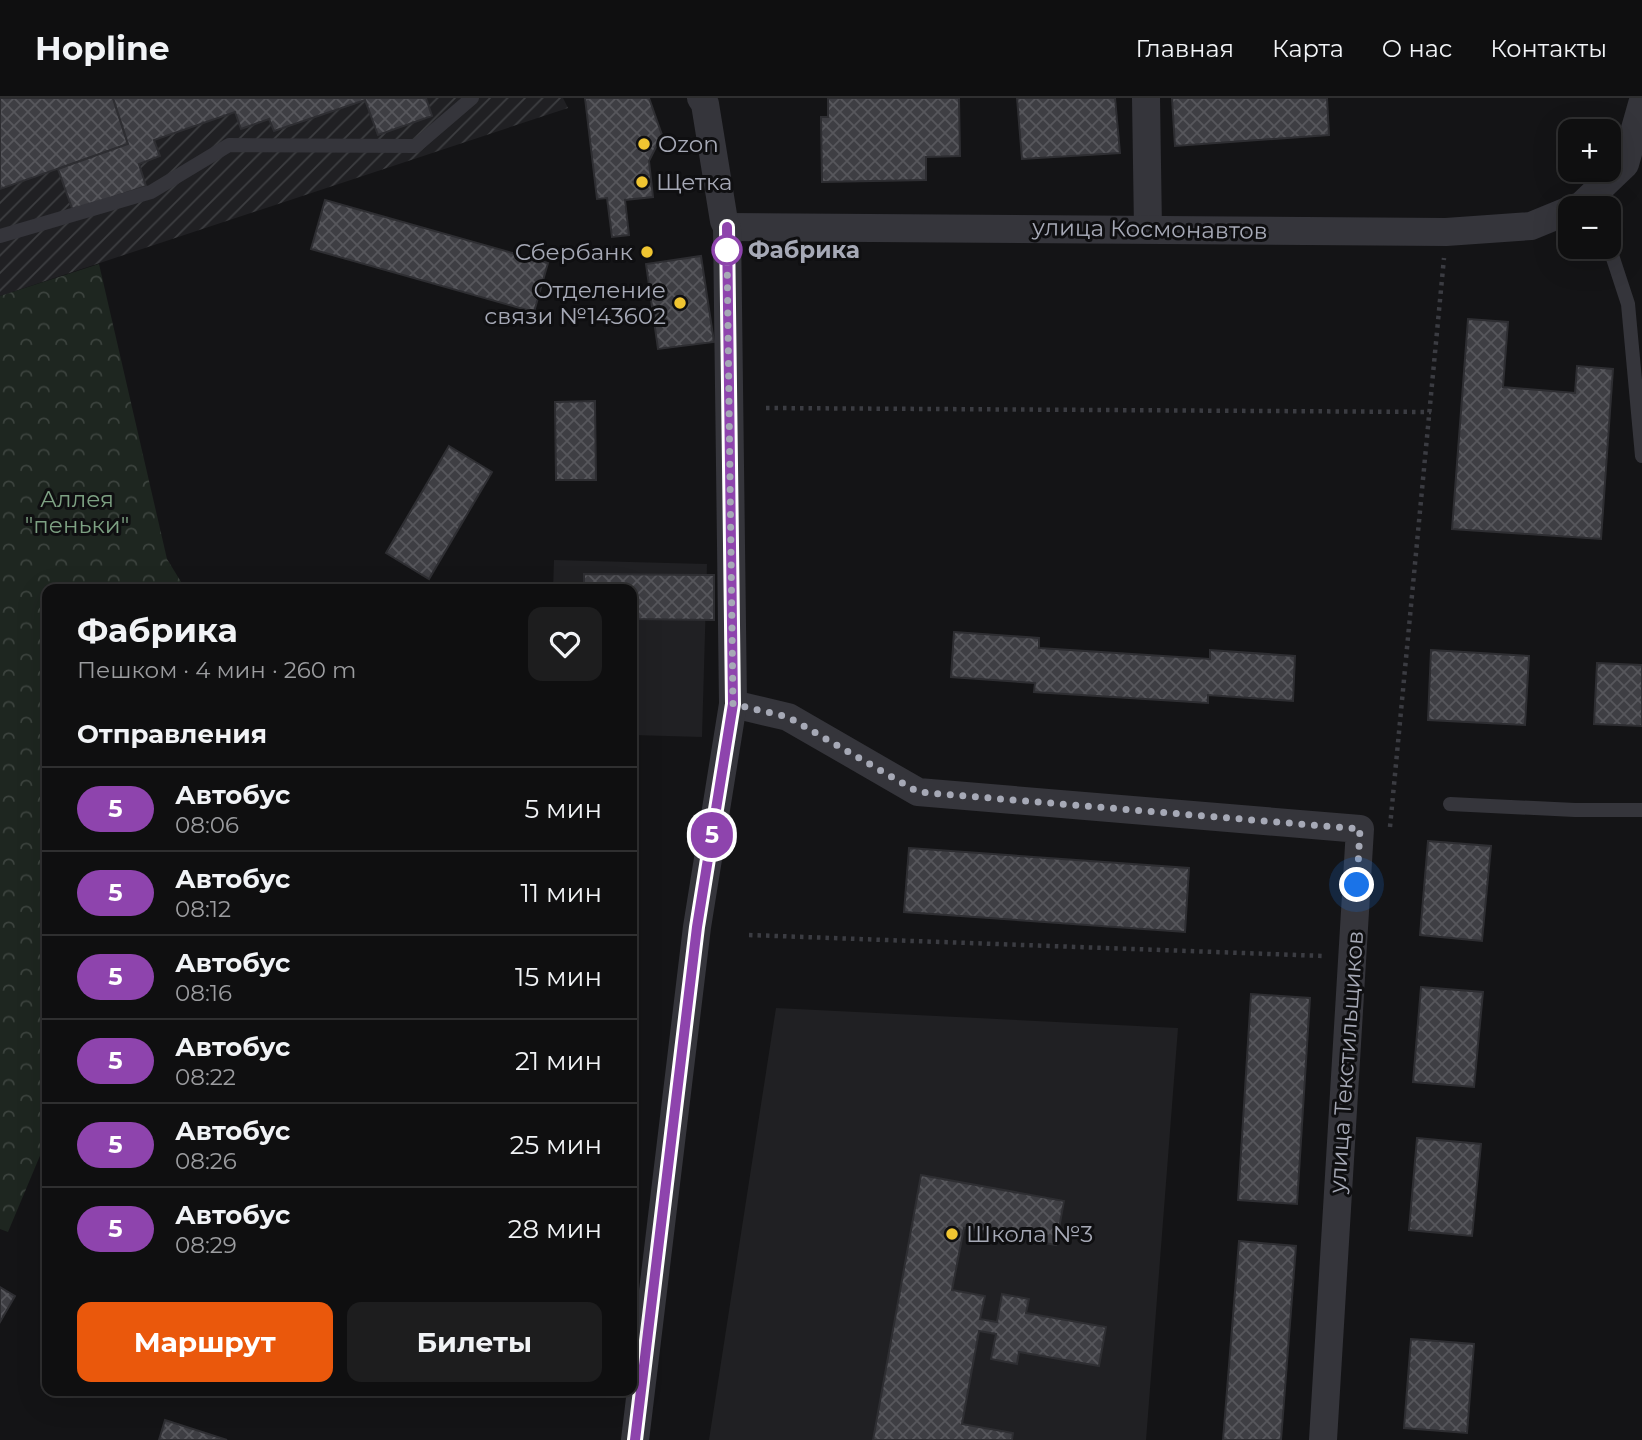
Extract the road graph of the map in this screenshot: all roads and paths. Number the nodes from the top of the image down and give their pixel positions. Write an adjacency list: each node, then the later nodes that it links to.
1 (472, 98): 10 (lane)
2 (701, 98): 7 (street)
3 (1146, 98): 8 (street)
4 (1642, 104): 5 (street, улица Космонавтов)
5 (1590, 196)
6 (1558, 215): 9 (street, улица Космонавтов)
7 (727, 227): 8 (street, улица Космонавтов); 15 (street)
8 (1148, 229): 9 (street, улица Космонавтов)
9 (1446, 232): 13 (path)
10 (0, 236)
11 (1613, 259): 14 (lane)
12 (766, 408): 13 (path)
13 (1431, 412): 18 (path)
14 (1642, 456)
15 (733, 704): 21 (street); 22 (street, улица Текстильщиков)
16 (1450, 804): 17 (lane)
17 (1642, 810)
18 (1389, 835)
19 (749, 935): 20 (path)
20 (1335, 956)
21 (635, 1440)
22 (1323, 1440)

